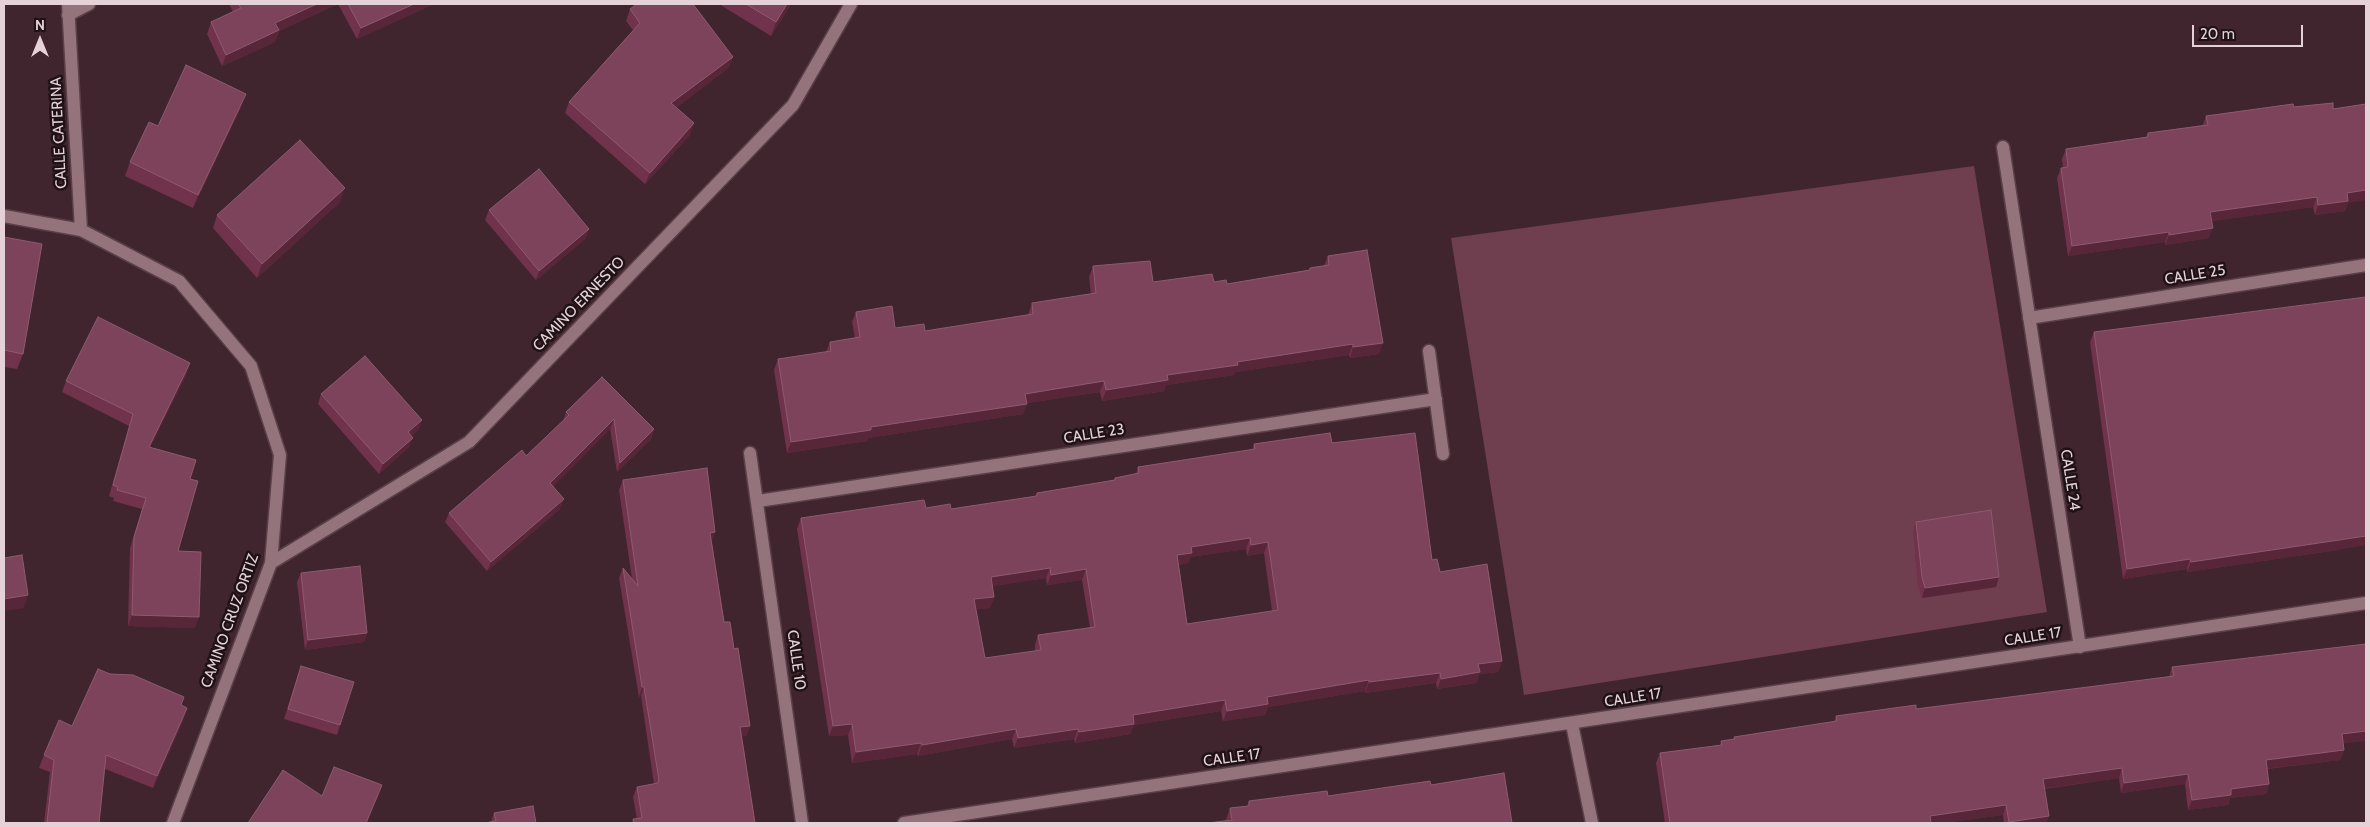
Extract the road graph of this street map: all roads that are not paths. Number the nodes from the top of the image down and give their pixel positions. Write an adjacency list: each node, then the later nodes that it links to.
1 (89, 4): 3 (street)
2 (851, 4): 14 (street, CAMINO ERNESTO)
3 (68, 9): 6 (street, CALLE CATERINA)
4 (2003, 147): 8 (street, CALLE 24)
5 (4, 216): 6 (street, CAMINO CRUZ ORTIZ)
6 (81, 230): 14 (street, CAMINO CRUZ ORTIZ)
7 (2366, 265): 8 (street, CALLE 25)
8 (2028, 318): 16 (street, CALLE 24)
9 (1429, 351): 10 (street)
10 (1436, 399): 12 (street); 13 (street, CALLE 23)
11 (750, 452): 13 (street, CALLE 10)
12 (1443, 454)
13 (758, 501): 19 (street, CALLE 10)
14 (271, 563): 18 (street, CAMINO CRUZ ORTIZ)
15 (2366, 603): 16 (street, CALLE 17)
16 (2080, 646): 17 (street, CALLE 17)
17 (1572, 724): 20 (street, CALLE 17); 21 (street)
18 (173, 823)
19 (802, 823)
20 (904, 823)
21 (1592, 823)

